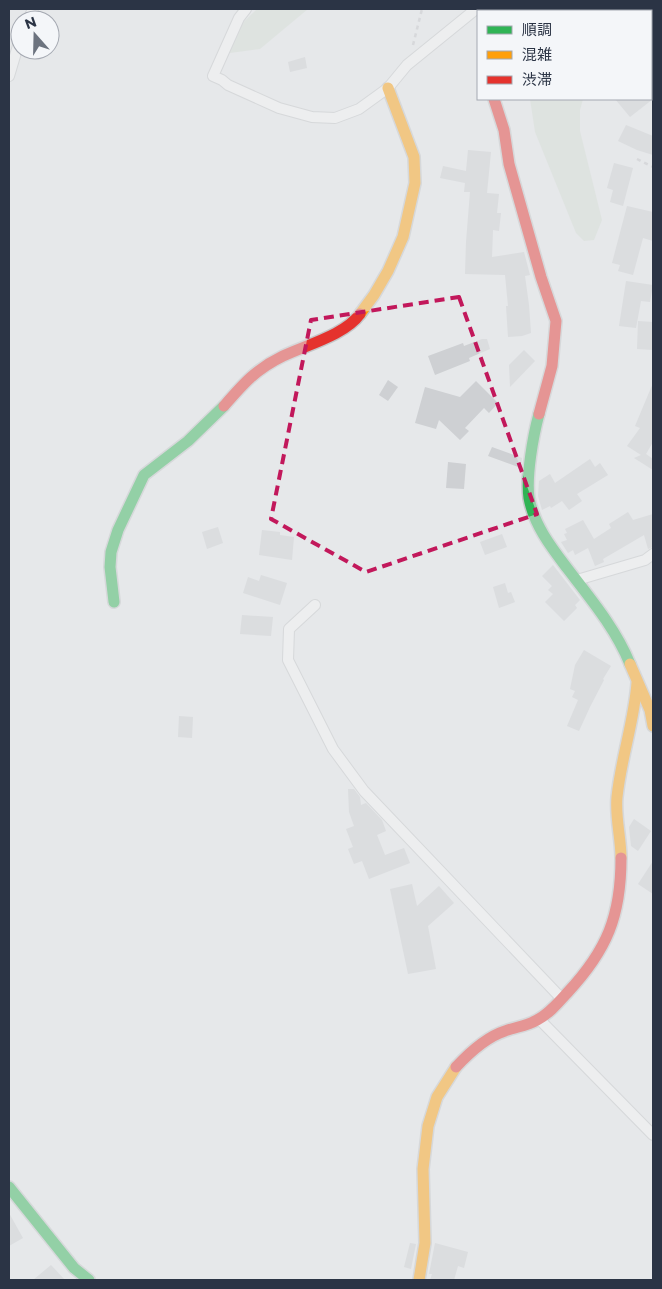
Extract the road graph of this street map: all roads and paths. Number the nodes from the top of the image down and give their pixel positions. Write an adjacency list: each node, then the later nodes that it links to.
1 (246, 9): 7 (street)
2 (422, 9): 5 (path)
3 (476, 9): 5 (street)
4 (14, 60): 6 (street)
5 (406, 66): 7 (street)
6 (9, 76)
7 (388, 88): 13 (main road)
8 (494, 100): 12 (main road)
9 (637, 159): 10 (path)
10 (653, 167)
11 (653, 554): 12 (street)
12 (577, 580): 15 (main road)
13 (114, 602)
14 (315, 606): 17 (street)
15 (637, 683): 16 (main road); 17 (main road)
16 (653, 726)
17 (562, 998): 18 (main road)
18 (540, 1020): 19 (street); 22 (main road)
19 (653, 1134)
20 (9, 1188): 21 (main road)
21 (89, 1280)
22 (419, 1280)

